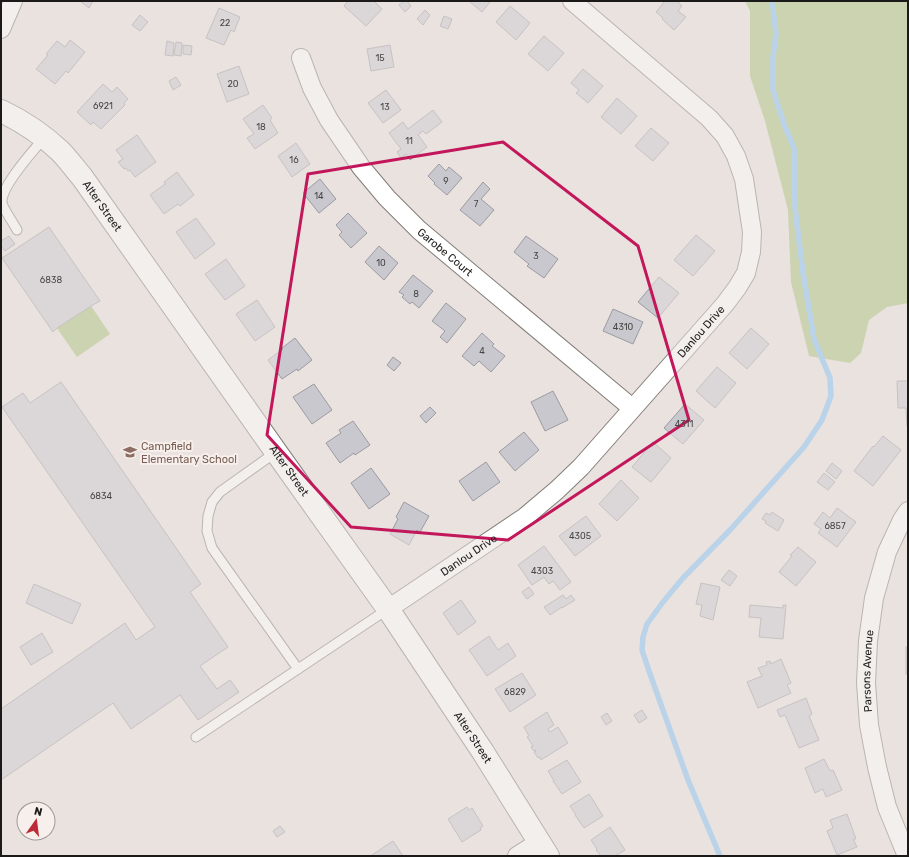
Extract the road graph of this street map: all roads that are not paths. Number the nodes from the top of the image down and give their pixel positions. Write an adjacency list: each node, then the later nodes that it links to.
1 (13, 1): 3 (street)
2 (572, 1): 8 (street, Danlou Drive)
3 (1, 29)
4 (301, 58): 8 (street, Garobe Court)
5 (1, 111): 6 (street, Alter Street)
6 (44, 138): 7 (lane); 9 (street, Alter Street)
7 (16, 230)
8 (632, 408): 11 (street, Danlou Drive)
9 (276, 452): 11 (street, Alter Street); 12 (lane)
10 (908, 511): 16 (street, Parsons Avenue)
11 (388, 609): 12 (lane); 14 (street, Alter Street)
12 (298, 670): 13 (lane)
13 (196, 737)
14 (543, 849): 15 (street)
15 (517, 856)
16 (906, 856)

